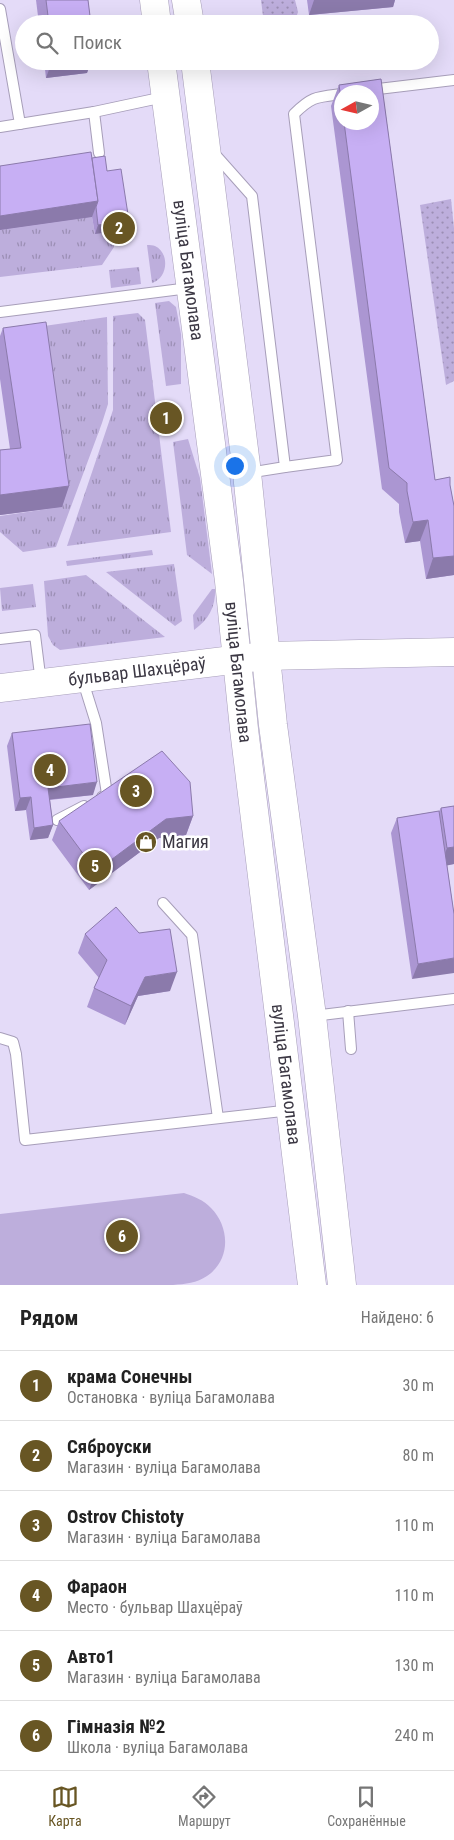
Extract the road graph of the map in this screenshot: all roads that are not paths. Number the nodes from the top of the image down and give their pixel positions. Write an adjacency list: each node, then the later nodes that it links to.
1 (154, 0): 4 (main road)
2 (186, 0): 5 (main road)
3 (0, 9): 13 (lane)
4 (156, 15)
5 (188, 15)
6 (162, 70): 11 (main road, вуліца Багамолава)
7 (196, 70): 15 (main road, вуліца Багамолава)
8 (454, 80): 9 (lane)
9 (379, 89)
10 (334, 95): 19 (lane)
11 (165, 97): 12 (lane); 17 (main road, вуліца Багамолава)
12 (94, 112): 13 (lane); 16 (lane)
13 (20, 124): 14 (lane)
14 (0, 127)
15 (206, 144): 19 (lane); 20 (main road, вуліца Багамолава)
16 (99, 153)
17 (190, 288): 18 (lane); 24 (main road, вуліца Багамолава)
18 (0, 312)
19 (285, 467): 20 (lane)
20 (247, 473): 23 (main road, вуліца Багамолава)
21 (0, 639): 26 (lane)
22 (454, 652): 23 (main road, бульвар Шахцёраў)
23 (265, 656): 24 (main road, бульвар Шахцёраў); 32 (main road, вуліца Багамолава)
24 (236, 660): 25 (main road, бульвар Шахцёраў); 33 (main road, вуліца Багамолава)
25 (81, 677): 26 (main road, бульвар Шахцёраў); 28 (lane)
26 (41, 683): 27 (main road, бульвар Шахцёраў)
27 (0, 688)
28 (57, 820)
29 (163, 903): 37 (lane)
30 (454, 998): 31 (lane)
31 (348, 1011): 32 (lane); 35 (lane)
32 (312, 1016): 33 (main road); 39 (main road, вуліца Багамолава)
33 (280, 1020): 36 (main road, вуліца Багамолава)
34 (0, 1038): 37 (lane)
35 (351, 1049)
36 (292, 1110): 37 (lane); 38 (main road, вуліца Багамолава)
37 (218, 1118)
38 (312, 1285)
39 (342, 1285)

